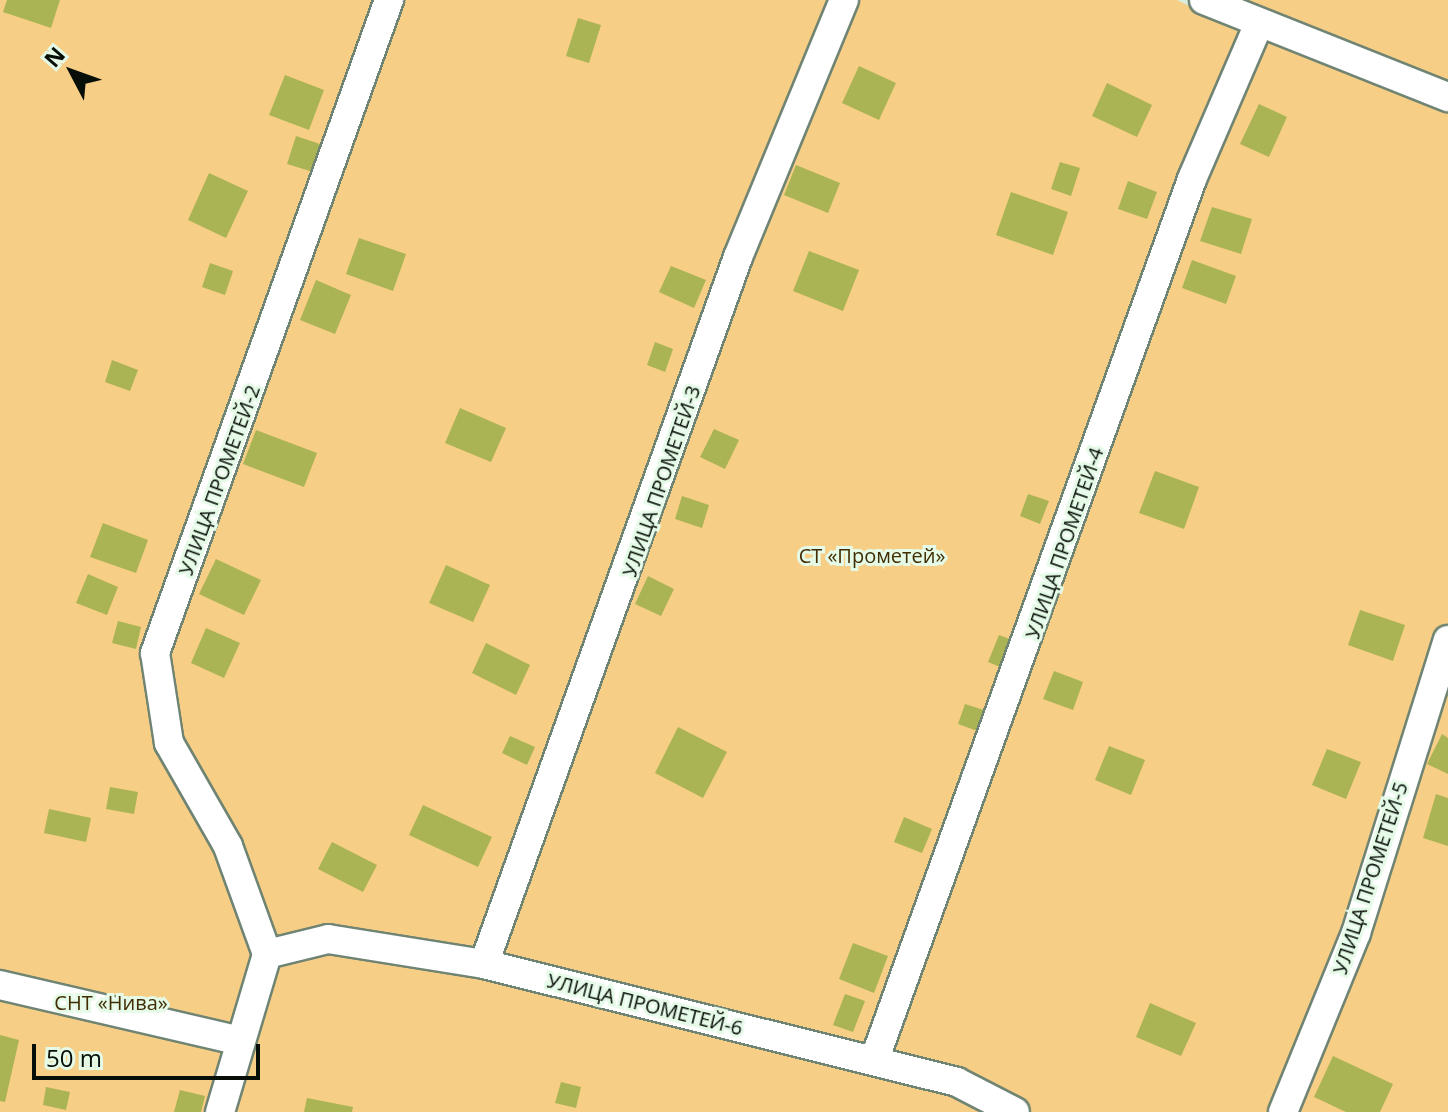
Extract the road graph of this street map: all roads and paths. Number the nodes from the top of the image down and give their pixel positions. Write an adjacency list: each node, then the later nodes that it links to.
1 (389, 0): 7 (street, УЛИЦА ПРОМЕТЕЙ-2)
2 (844, 0): 8 (street, УЛИЦА ПРОМЕТЕЙ-3)
3 (1204, 0): 4 (street)
4 (1258, 26): 5 (street); 11 (street, УЛИЦА ПРОМЕТЕЙ-4)
5 (1448, 97)
6 (1448, 640): 14 (street, УЛИЦА ПРОМЕТЕЙ-5)
7 (267, 954): 8 (street, УЛИЦА ПРОМЕТЕЙ-6); 10 (street)
8 (484, 964): 11 (street, УЛИЦА ПРОМЕТЕЙ-6)
9 (0, 985): 10 (street)
10 (241, 1041): 12 (street)
11 (874, 1061): 13 (street, УЛИЦА ПРОМЕТЕЙ-6)
12 (220, 1112)
13 (1015, 1112)
14 (1283, 1112)

